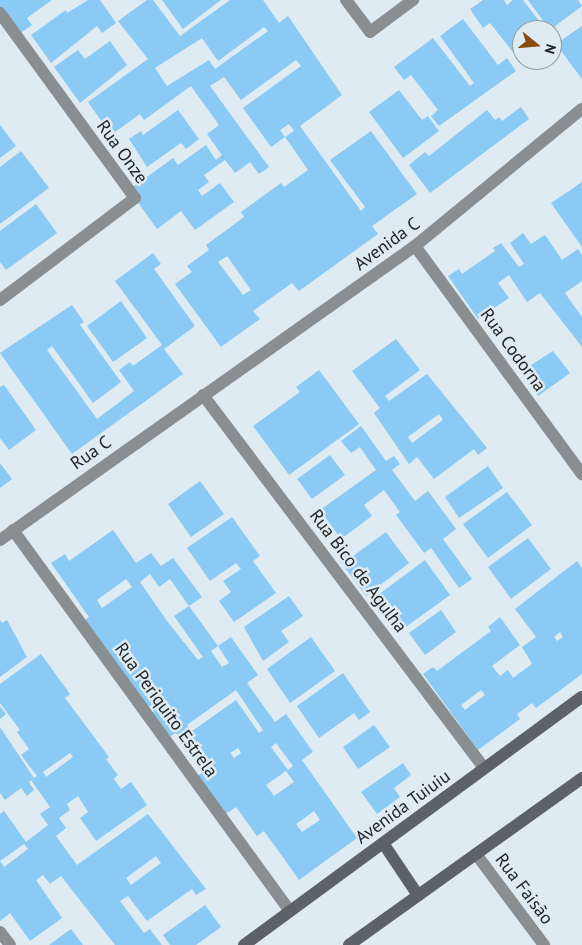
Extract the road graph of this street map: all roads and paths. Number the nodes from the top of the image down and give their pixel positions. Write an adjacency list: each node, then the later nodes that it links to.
1 (346, 0): 2 (street)
2 (413, 0)
3 (0, 13): 6 (street, Rua Onze)
4 (582, 110): 5 (street, Avenida C)
5 (415, 246): 7 (street, Avenida C); 8 (street, Rua Codorna)
6 (0, 300)
7 (203, 395): 9 (street, Rua C); 12 (street, Rua Bico de Agulha)
8 (582, 474)
9 (13, 530): 10 (street, Rua C); 17 (street, Rua Periquito Estrela)
10 (0, 540)
11 (582, 697): 12 (main road, Avenida Tuiuiu)
12 (484, 768): 14 (main road, Avenida Tuiuiu)
13 (582, 778): 15 (main road)
14 (383, 843): 16 (main road); 17 (main road, Avenida Tuiuiu)
15 (476, 854): 16 (main road); 22 (street, Rua Faisão)
16 (418, 895): 21 (main road)
17 (290, 912): 20 (main road, Avenida Tuiuiu)
18 (0, 932): 19 (street)
19 (10, 945)
20 (244, 945)
21 (349, 945)
22 (544, 945)

